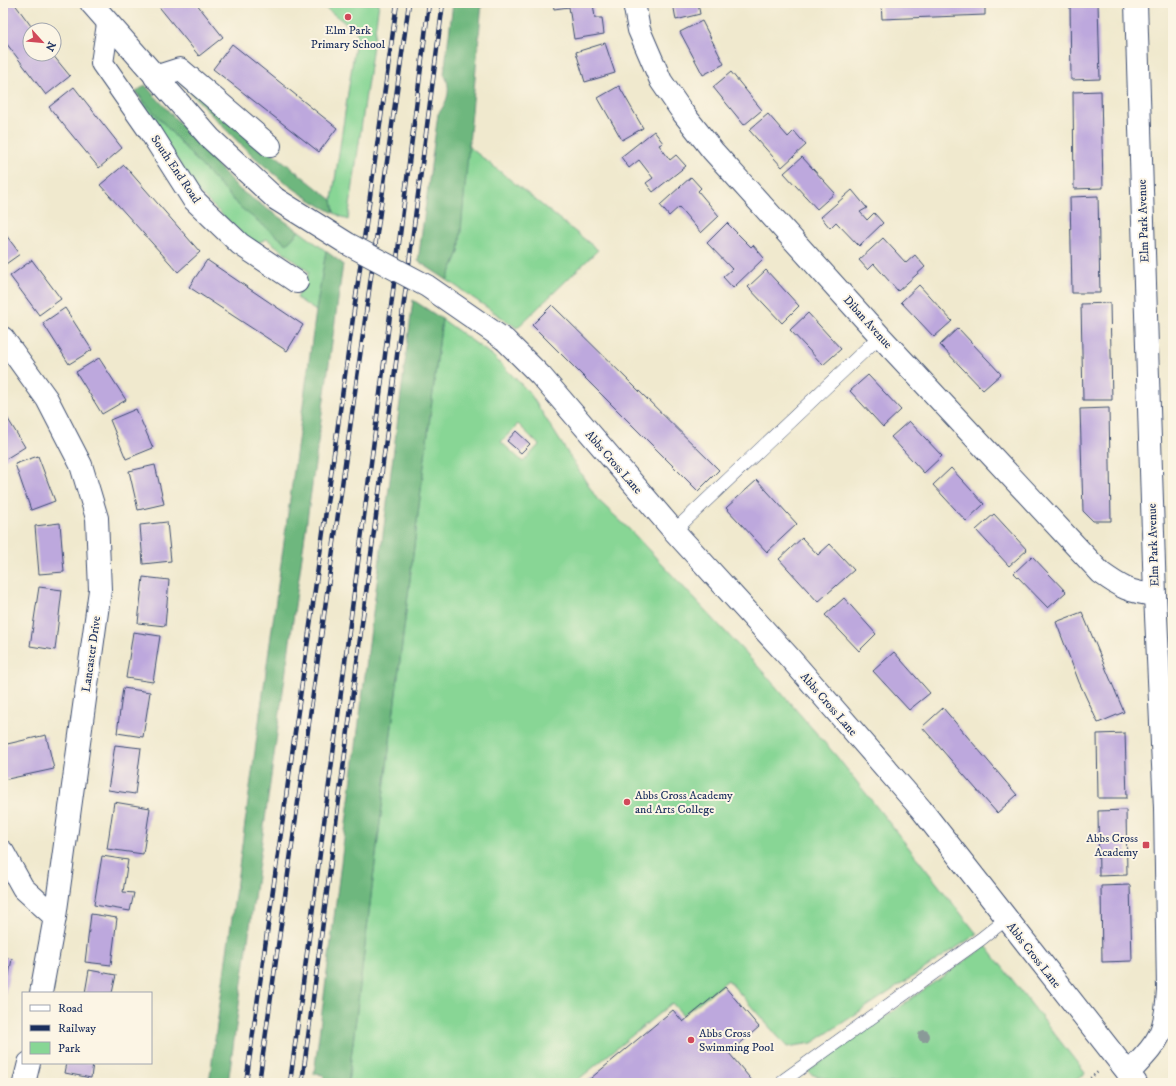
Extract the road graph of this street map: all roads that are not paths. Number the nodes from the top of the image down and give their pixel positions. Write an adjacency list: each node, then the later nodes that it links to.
1 (91, 3): 4 (street)
2 (634, 3): 8 (street, Diban Avenue)
3 (1136, 3): 11 (street, Elm Park Avenue)
4 (108, 24): 5 (street); 7 (street, South End Road)
5 (155, 77): 6 (street); 10 (street, Abbs Cross Lane, bridge)
6 (270, 146)
7 (297, 282)
8 (880, 336): 10 (lane); 11 (street, Diban Avenue)
9 (3, 338): 13 (street, Lancaster Drive)
10 (674, 531): 14 (street, Abbs Cross Lane)
11 (1155, 595): 17 (street, Elm Park Avenue)
12 (3, 852): 13 (street)
13 (55, 917): 15 (street, Lancaster Drive)
14 (1006, 919): 17 (street, Abbs Cross Lane); 18 (lane)
15 (42, 992)
16 (29, 1064): 19 (street)
17 (1132, 1078)
18 (784, 1080)
19 (24, 1083)

